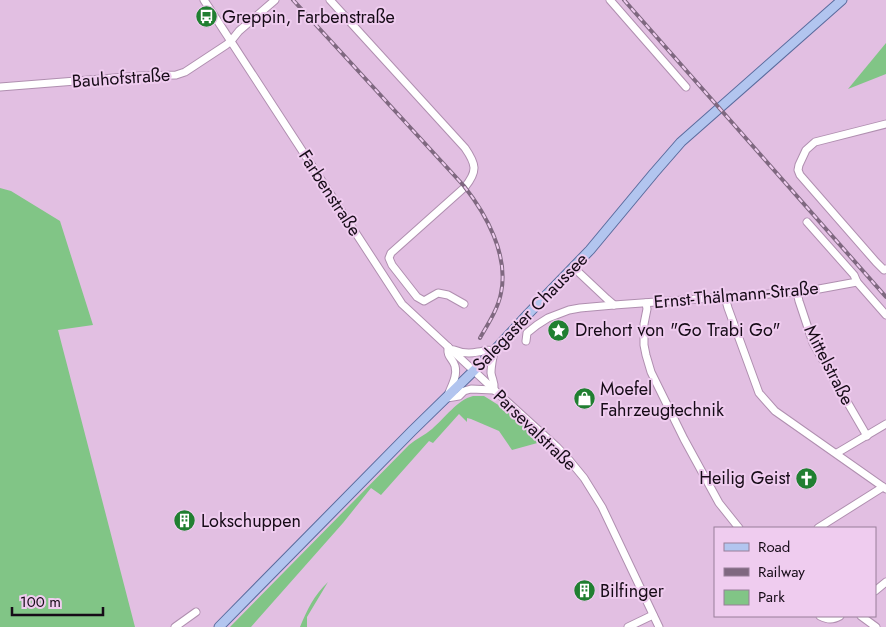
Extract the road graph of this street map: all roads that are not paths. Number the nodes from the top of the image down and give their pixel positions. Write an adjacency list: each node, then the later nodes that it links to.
1 (204, 0): 6 (street, Farbenstraße)
2 (275, 0): 6 (street, Bauhofstraße)
3 (330, 0): 17 (street)
4 (610, 0): 8 (street)
5 (842, 0): 11 (main road, Salegaster Chaussee)
6 (231, 40): 7 (street, Bauhofstraße); 21 (street, Farbenstraße)
7 (0, 87)
8 (686, 87)
9 (886, 124): 12 (street)
10 (806, 222): 13 (street)
11 (573, 267): 18 (street); 22 (main road, Salegaster Chaussee)
12 (886, 269)
13 (857, 282): 14 (street, Ernst-Thälmann-Straße); 19 (street)
14 (797, 292): 15 (street, Ernst-Thälmann-Straße); 27 (street, Mittelstraße)
15 (725, 297): 16 (street, Ernst-Thälmann-Straße); 28 (street)
16 (646, 303): 18 (street, Ernst-Thälmann-Straße); 30 (street)
17 (464, 304)
18 (614, 305): 20 (street, Ernst-Thälmann-Straße)
19 (886, 315)
20 (526, 341)
21 (448, 347): 22 (street); 23 (street, Farbenstraße); 25 (street)
22 (494, 350): 23 (main road, Salegaster Chaussee); 24 (street)
23 (474, 371): 24 (street, Parsevalstraße); 25 (main road, Salegaster Chaussee)
24 (494, 390): 25 (street); 35 (street, Parsevalstraße)
25 (447, 398): 39 (main road, Salegaster Chaussee)
26 (886, 424): 27 (street)
27 (867, 436): 28 (street)
28 (837, 454): 29 (street)
29 (885, 488): 31 (street)
30 (738, 527)
31 (820, 527)
32 (886, 582): 33 (street)
33 (876, 590)
34 (196, 612): 40 (street)
35 (653, 615): 41 (street); 42 (street, Parsevalstraße)
36 (822, 617): 37 (street)
37 (838, 617)
38 (862, 617): 43 (street)
39 (220, 626)
40 (175, 627)
41 (628, 627)
42 (659, 627)
43 (876, 627)

